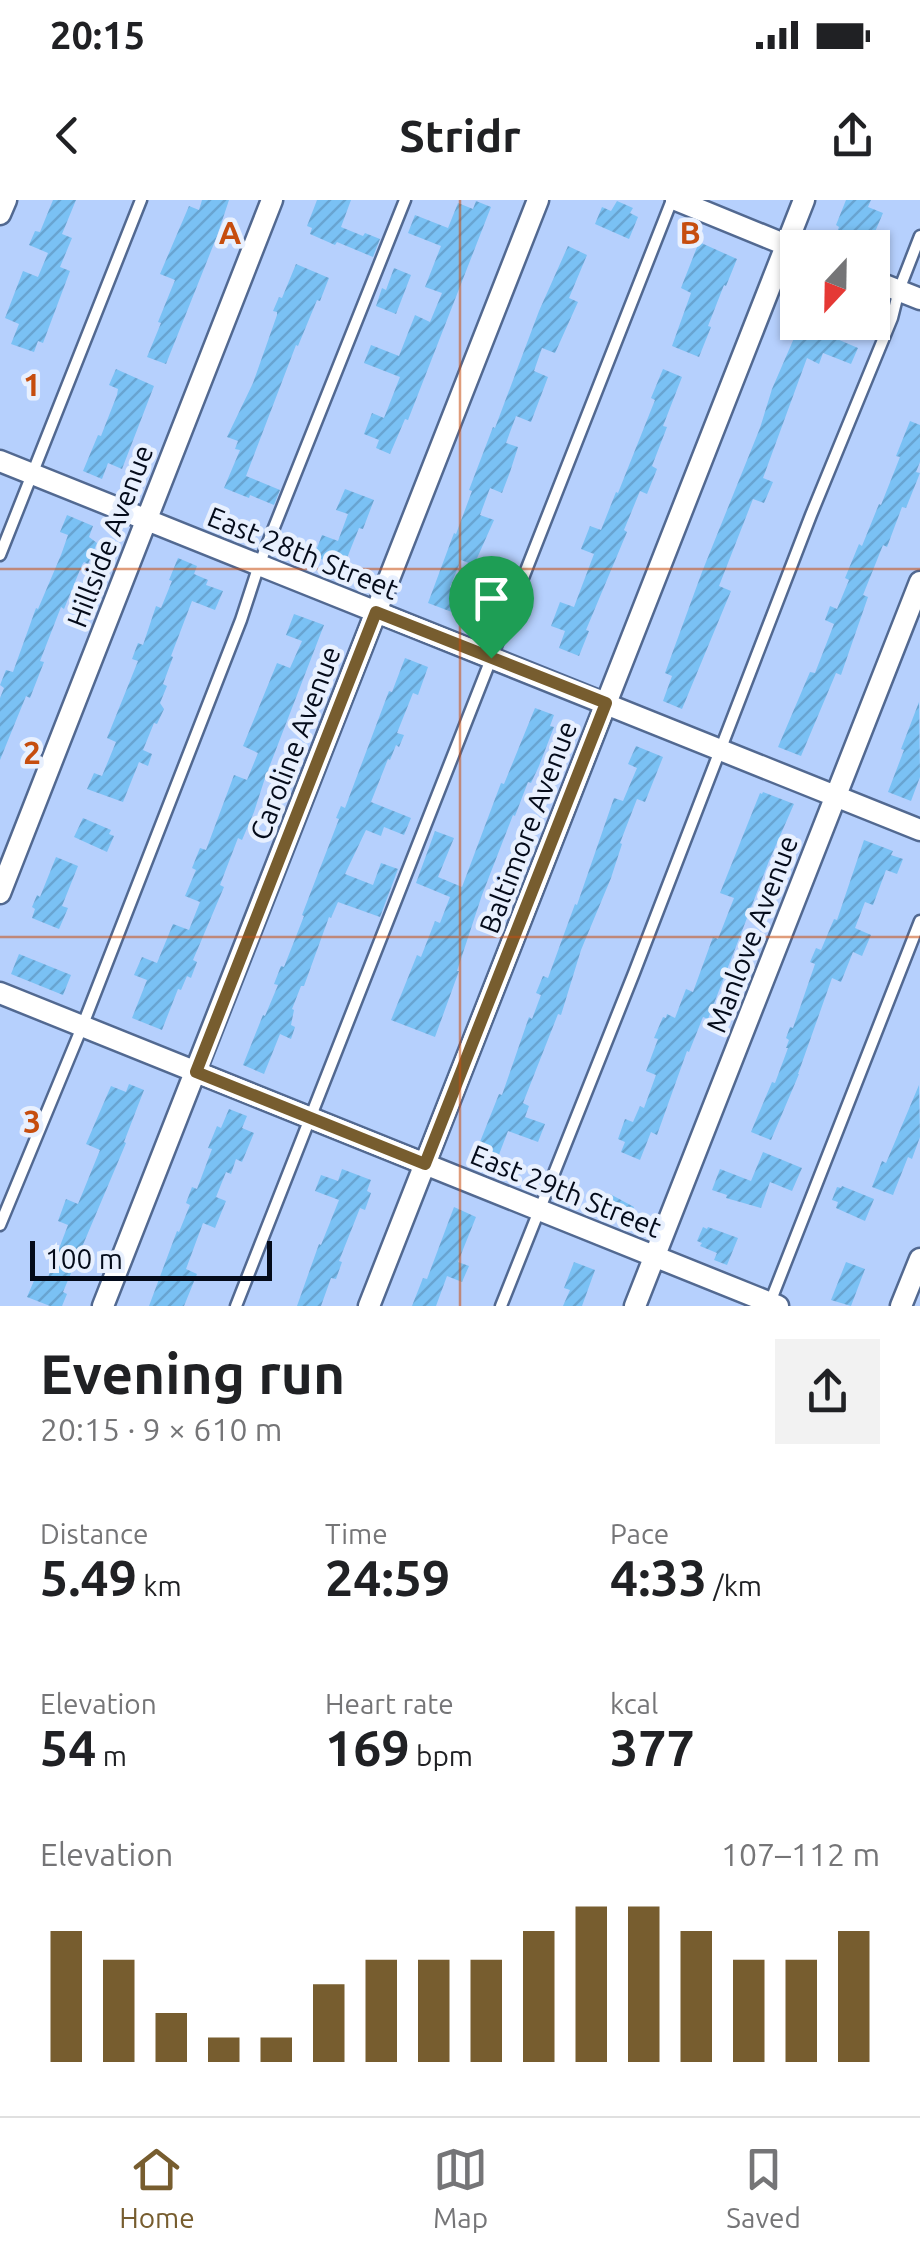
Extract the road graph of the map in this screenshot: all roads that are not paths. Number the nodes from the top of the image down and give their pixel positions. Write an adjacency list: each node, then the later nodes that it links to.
1 (6, 200): 8 (street)
2 (141, 200): 17 (lane)
3 (272, 200): 18 (street, Hillside Avenue)
4 (405, 200): 20 (lane)
5 (538, 200): 22 (street, Caroline Avenue)
6 (674, 200): 11 (street); 23 (lane)
7 (804, 200): 9 (street, Baltimore Avenue)
8 (0, 214)
9 (796, 230)
10 (920, 236): 14 (lane)
11 (780, 243)
12 (780, 277): 24 (street, Baltimore Avenue)
13 (890, 287): 14 (street)
14 (899, 290): 15 (street); 25 (lane)
15 (920, 298)
16 (0, 462): 17 (street, East 28th Street)
17 (32, 474): 18 (street, East 28th Street); 19 (lane)
18 (146, 520): 20 (street, East 28th Street); 28 (street, Hillside Avenue)
19 (0, 555)
20 (259, 565): 22 (street, East 28th Street); 31 (lane)
21 (920, 582): 26 (street, Manlove Avenue)
22 (376, 612): 23 (street, East 28th Street); 32 (street, Caroline Avenue)
23 (491, 658): 24 (street, East 28th Street); 33 (lane)
24 (606, 703): 25 (street, East 28th Street); 34 (street, Baltimore Avenue)
25 (720, 750): 26 (street, East 28th Street); 35 (lane)
26 (836, 796): 27 (street, East 28th Street); 37 (street, Manlove Avenue)
27 (920, 830)
28 (0, 892)
29 (920, 921): 39 (lane)
30 (0, 993): 31 (street, East 29th Street)
31 (82, 1027): 32 (street, East 29th Street); 36 (lane)
32 (196, 1072): 33 (street, East 29th Street); 40 (street, Caroline Avenue)
33 (312, 1119): 34 (street, East 29th Street); 41 (lane)
34 (425, 1164): 35 (street, East 29th Street); 42 (street, Baltimore Avenue)
35 (539, 1210): 37 (street, East 29th Street); 43 (lane)
36 (0, 1226)
37 (654, 1257): 39 (street, East 29th Street); 44 (street, Manlove Avenue)
38 (920, 1259): 45 (street)
39 (772, 1305)
40 (103, 1306)
41 (236, 1306)
42 (369, 1306)
43 (501, 1306)
44 (635, 1306)
45 (901, 1306)

